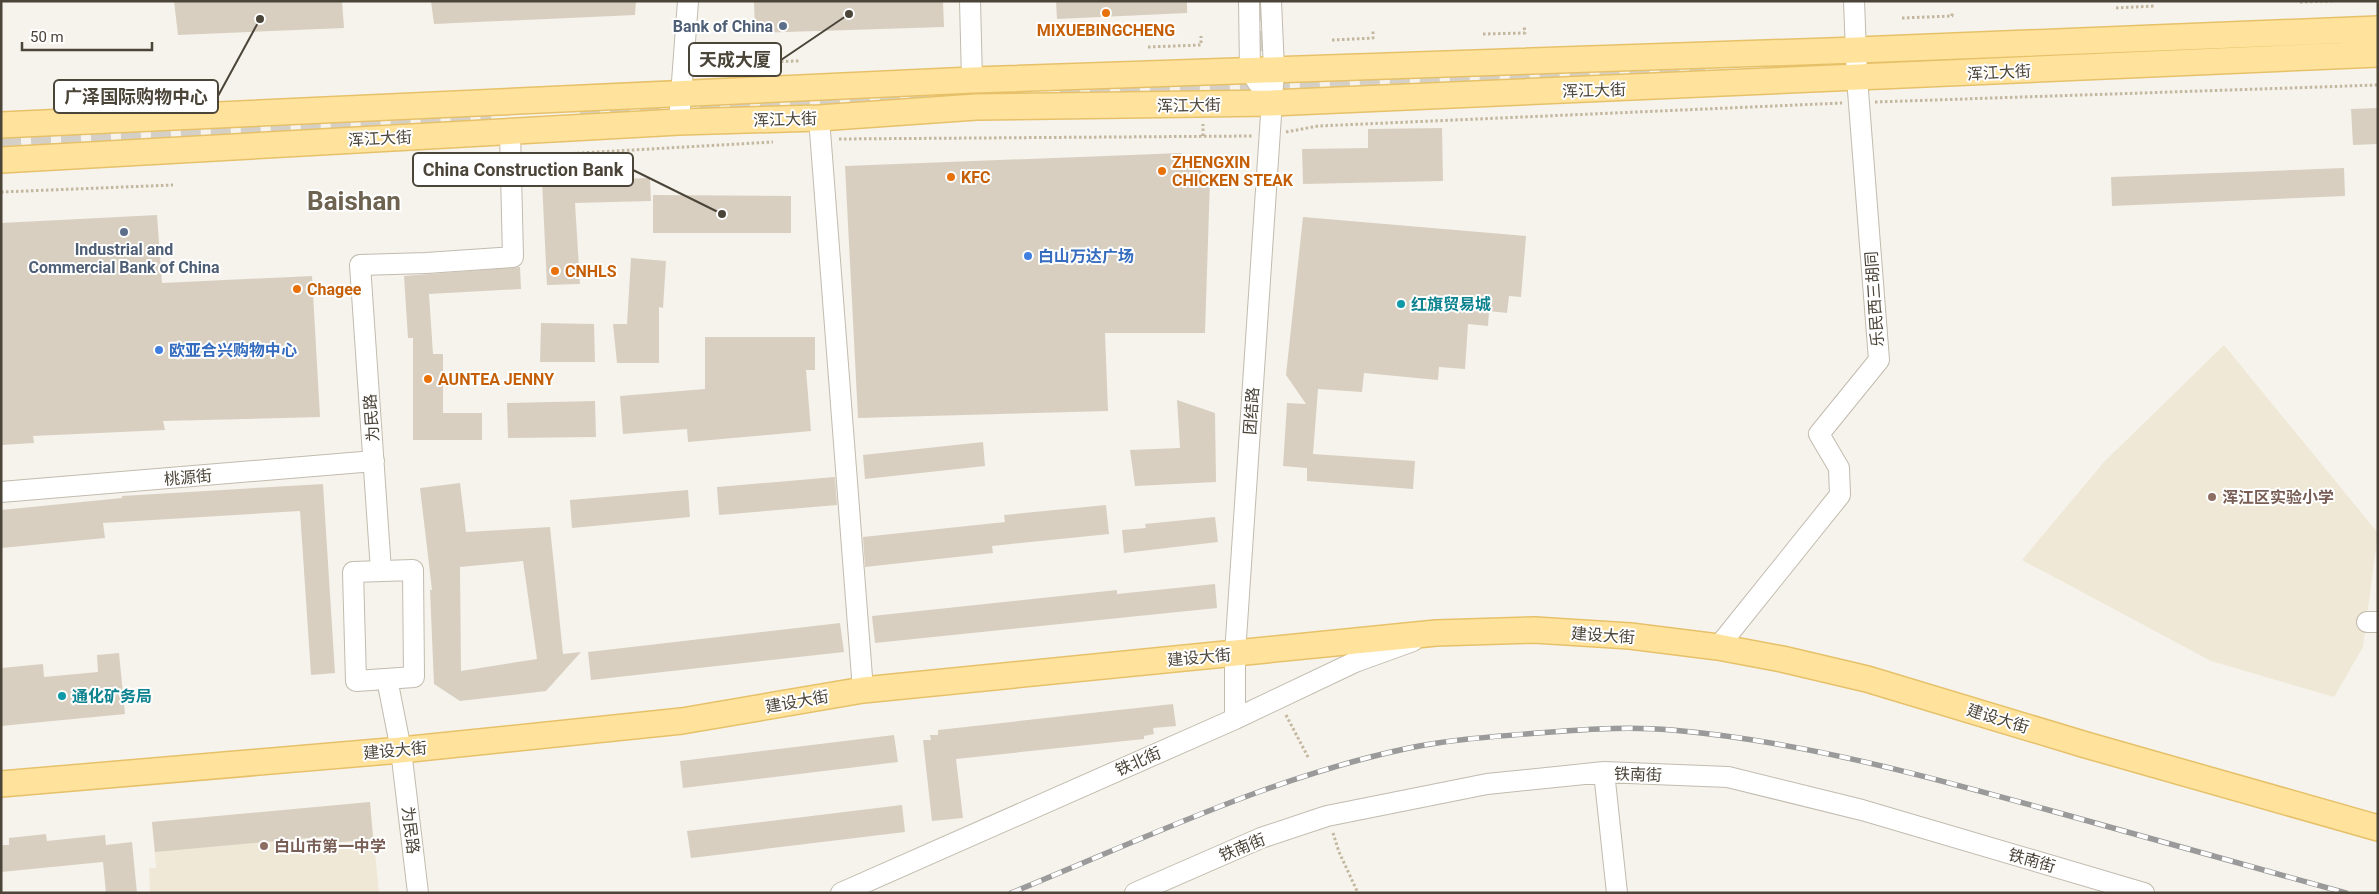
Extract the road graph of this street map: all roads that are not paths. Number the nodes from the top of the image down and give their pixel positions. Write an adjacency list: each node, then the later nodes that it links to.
1 (688, 1): 12 (street)
2 (970, 1): 11 (street)
3 (1249, 1): 9 (street, 团结路)
4 (1271, 1): 9 (street, 团结路)
5 (1854, 1): 7 (street, 乐民西三胡同)
6 (2378, 29): 7 (main road, 浑江大街)
7 (1857, 50): 9 (main road, 浑江大街); 10 (street, 乐民西三胡同)
8 (2378, 54): 10 (main road, 浑江大街)
9 (1262, 70): 11 (main road, 浑江大街); 13 (street, 团结路)
10 (1857, 78): 13 (main road, 浑江大街); 23 (street, 乐民西三胡同)
11 (972, 80): 12 (main road, 浑江大街)
12 (681, 95): 14 (street); 15 (main road, 浑江大街)
13 (1271, 103): 16 (main road, 浑江大街); 24 (street, 团结路)
14 (679, 122): 16 (main road, 浑江大街); 17 (main road, 浑江大街)
15 (1, 125)
16 (820, 128): 26 (street)
17 (510, 131): 18 (main road, 浑江大街); 19 (street, 为民路)
18 (1, 160)
19 (374, 461): 20 (street, 桃源街); 21 (street, 为民路)
20 (1, 492)
21 (381, 571): 25 (street); 25 (street)
22 (1436, 633): 23 (main road, 建设大街); 24 (main road, 建设大街); 27 (street, 铁北街)
23 (1718, 647): 31 (main road, 建设大街)
24 (1235, 654): 26 (main road, 建设大街); 27 (street, 团结路)
25 (387, 679): 28 (street, 为民路)
26 (863, 690): 28 (main road, 建设大街)
27 (1235, 720): 33 (street, 铁北街)
28 (401, 750): 30 (main road, 建设大街); 32 (street, 为民路)
29 (1604, 772): 34 (street, 铁南街); 35 (street); 36 (street, 铁南街)
30 (1, 784)
31 (2378, 828)
32 (418, 893)
33 (841, 893)
34 (1135, 893)
35 (1617, 893)
36 (2144, 893)

